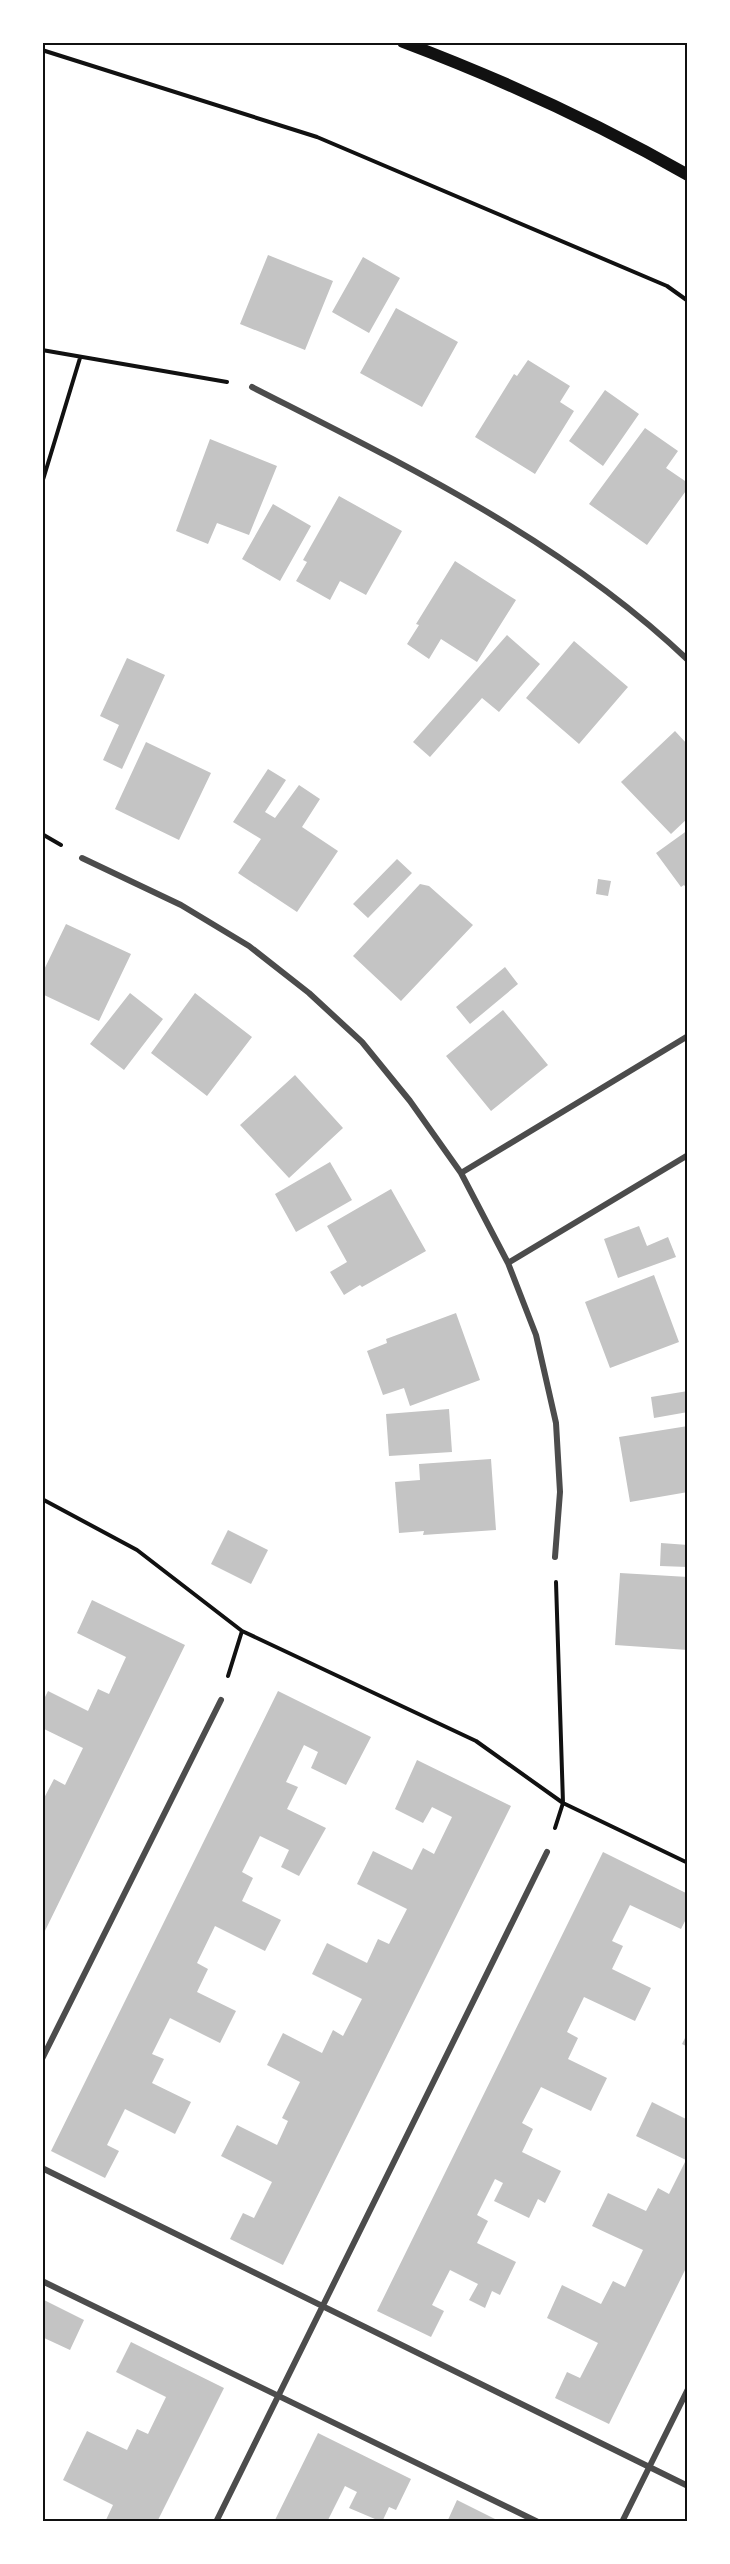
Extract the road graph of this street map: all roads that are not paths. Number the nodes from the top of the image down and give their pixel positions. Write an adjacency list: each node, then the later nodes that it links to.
1 (403, 42): 2 (main road)
2 (688, 175)
3 (252, 387): 4 (street)
4 (688, 660)
5 (82, 858): 8 (street)
6 (688, 1036): 8 (street)
7 (688, 1155): 9 (street)
8 (461, 1173): 9 (street)
9 (508, 1263): 10 (street)
10 (555, 1557)
11 (221, 1700): 13 (street)
12 (547, 1852): 16 (street)
13 (42, 2059)
14 (42, 2168): 16 (street)
15 (42, 2281): 18 (street)
16 (323, 2306): 18 (street); 19 (street)
17 (688, 2389): 19 (street)
18 (279, 2396): 21 (street); 22 (street)
19 (650, 2467): 20 (street); 23 (street)
20 (688, 2486)
21 (216, 2522)
22 (538, 2522)
23 (622, 2522)

